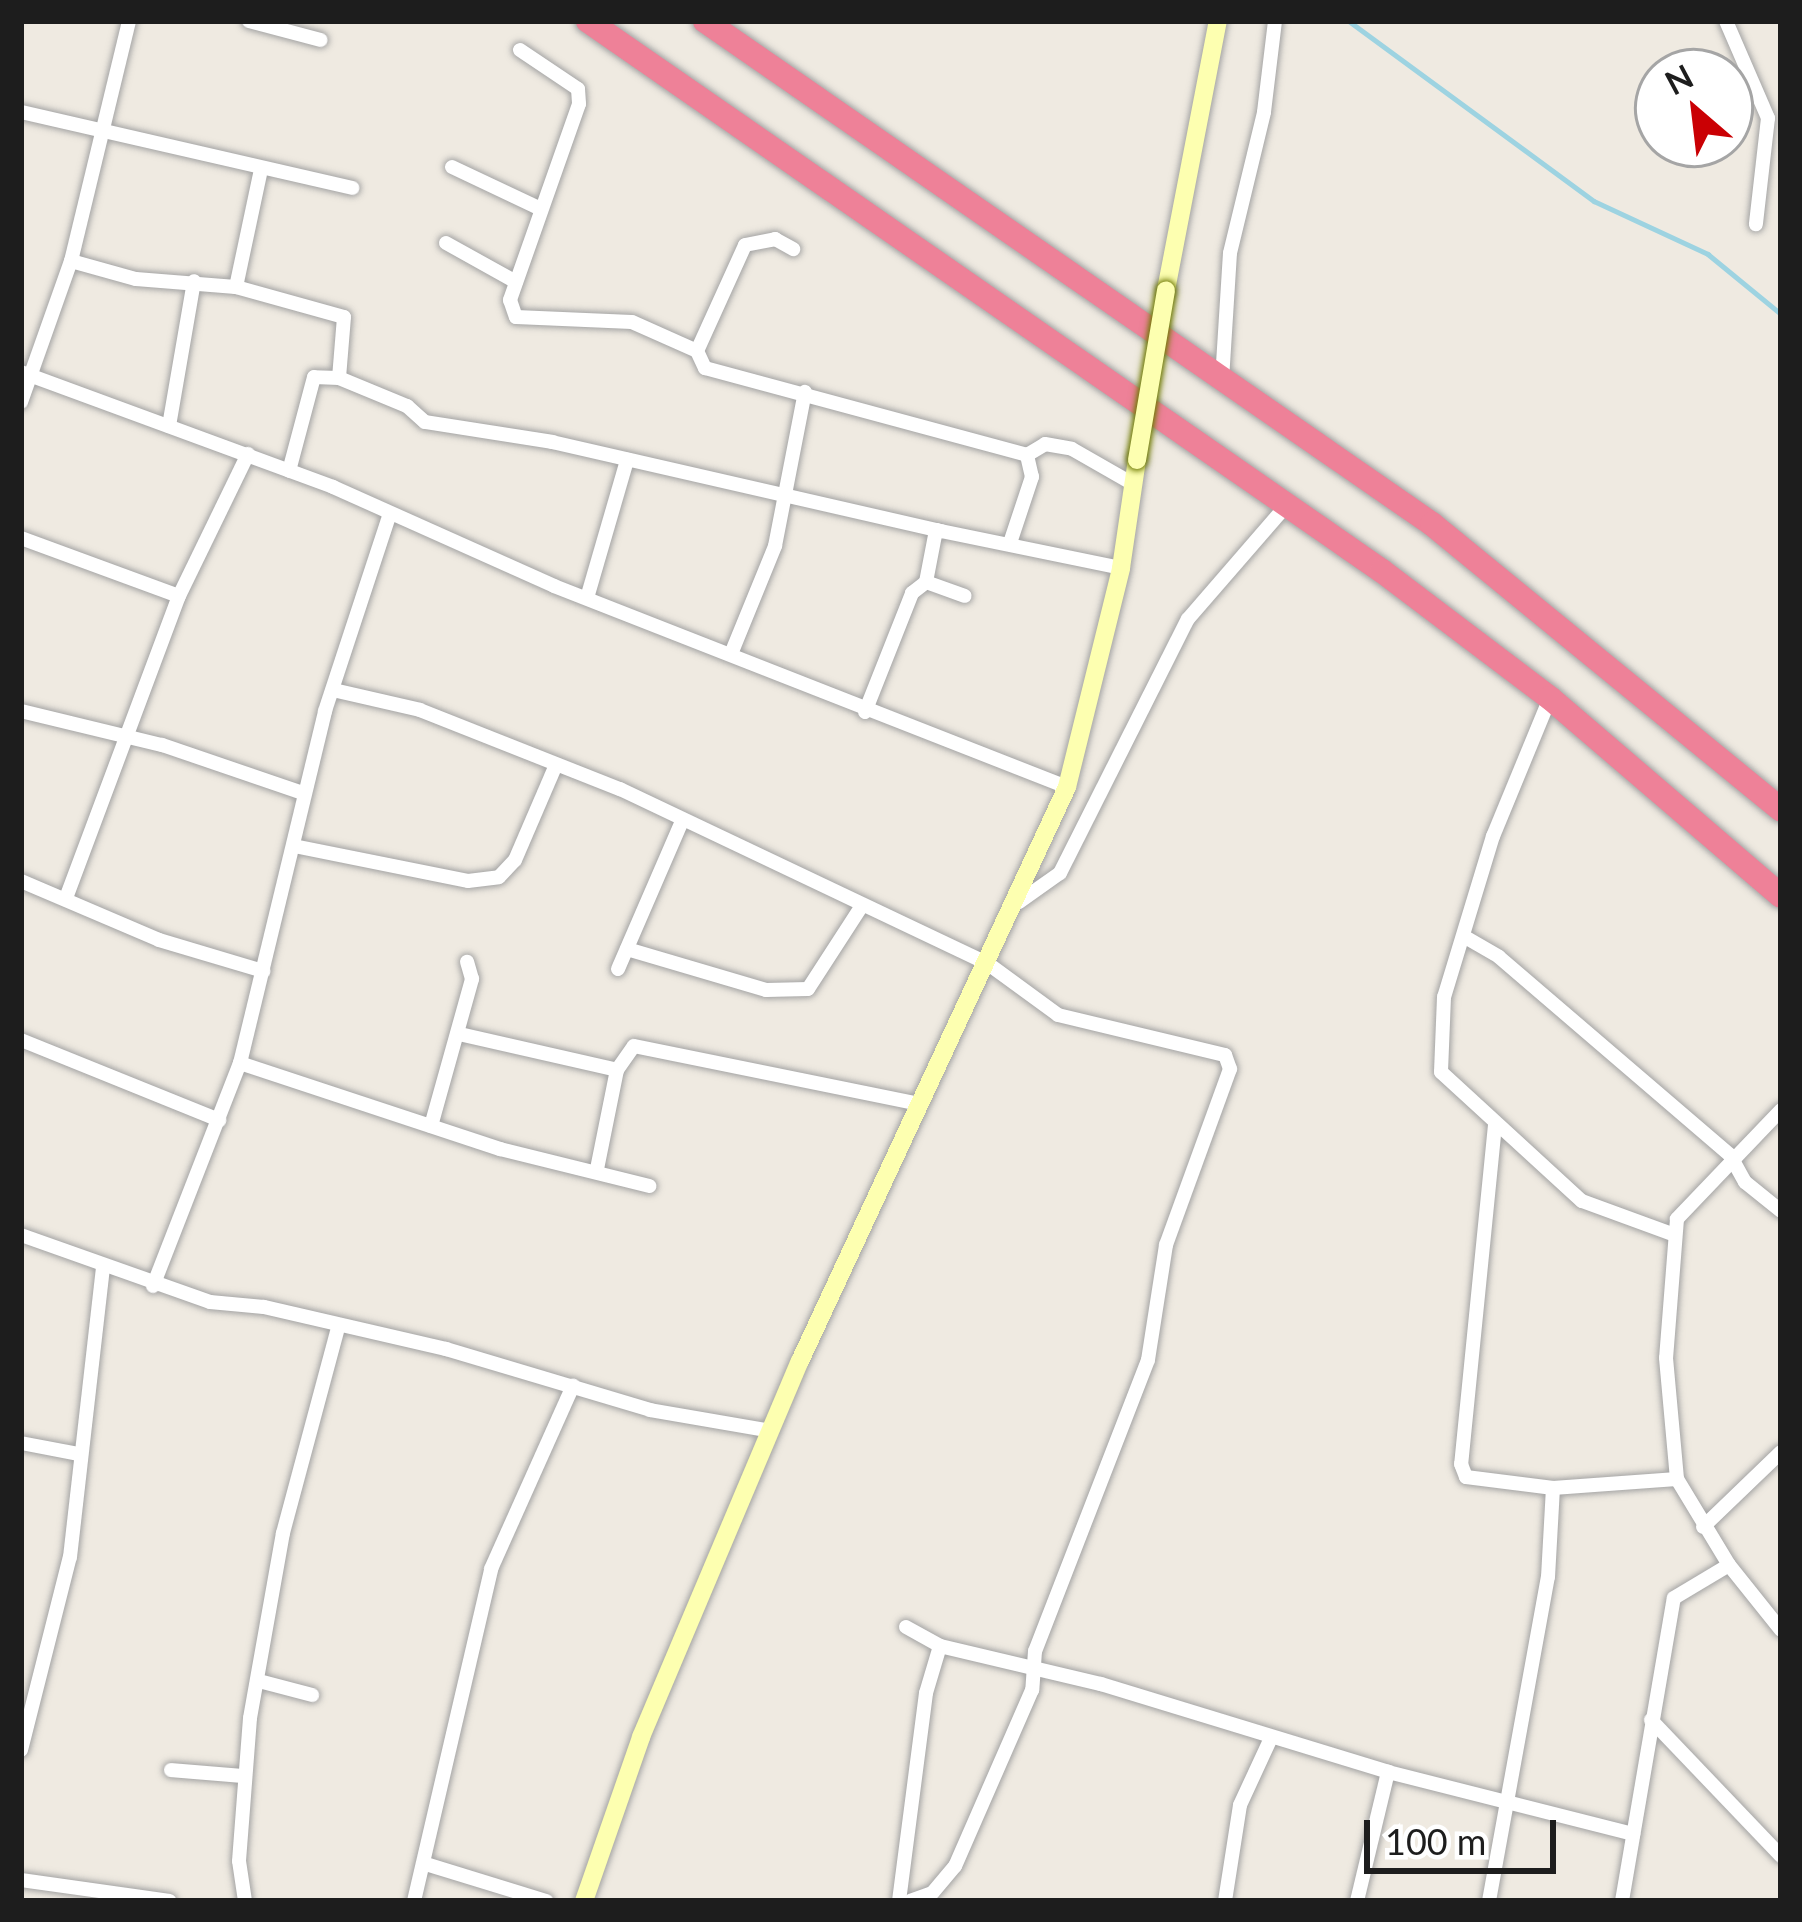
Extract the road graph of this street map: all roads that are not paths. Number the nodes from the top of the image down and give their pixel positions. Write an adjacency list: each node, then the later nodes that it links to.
1 (129, 21): 12 (street)
2 (250, 21): 8 (street)
3 (588, 21): 37 (highway)
4 (704, 21): 27 (highway)
5 (1218, 21): 35 (main road, bridge)
6 (1275, 21): 27 (street)
7 (1726, 21): 11 (street)
8 (321, 40)
9 (520, 50): 16 (street)
10 (21, 112): 12 (street)
11 (1775, 118): 17 (street)
12 (105, 129): 14 (street); 20 (street)
13 (452, 167): 16 (street)
14 (261, 169): 15 (street); 23 (street)
15 (352, 188)
16 (541, 209): 22 (street)
17 (1756, 224)
18 (446, 243): 22 (street)
19 (793, 249): 24 (street)
20 (71, 261): 21 (street); 25 (street)
21 (194, 281): 23 (street); 30 (street)
22 (516, 282): 24 (street)
23 (236, 286): 26 (street)
24 (697, 352): 28 (street)
25 (27, 374): 29 (street); 30 (street)
26 (339, 379): 33 (street); 34 (street)
27 (1222, 380): 56 (highway)
28 (805, 392): 32 (street); 36 (street)
29 (21, 402)
30 (169, 426): 31 (street)
31 (248, 454): 34 (street); 44 (street)
32 (1027, 454): 35 (street); 41 (street)
33 (627, 460): 36 (street); 46 (street)
34 (289, 471): 38 (street)
35 (1133, 484): 42 (main road)
36 (785, 498): 39 (street); 47 (street)
37 (1286, 506): 49 (highway); 62 (street)
38 (389, 516): 46 (street); 48 (street)
39 (942, 531): 41 (street); 43 (street)
40 (21, 538): 44 (street)
41 (1010, 543): 42 (street)
42 (1121, 568): 54 (main road)
43 (926, 582): 45 (street); 51 (street)
44 (179, 596): 52 (street)
45 (965, 596)
46 (587, 598): 47 (street)
47 (730, 654): 51 (street)
48 (333, 690): 53 (street); 55 (street)
49 (1550, 698): 60 (highway); 64 (street)
50 (21, 711): 52 (street)
51 (865, 712): 54 (street)
52 (125, 739): 55 (street); 61 (street)
53 (555, 767): 57 (street); 58 (street)
54 (1067, 788): 62 (main road)
55 (303, 793): 58 (street)
56 (1781, 810)
57 (682, 820): 63 (street); 65 (street)
58 (294, 846): 69 (street)
59 (21, 881): 61 (street)
60 (1781, 896)
61 (66, 898): 69 (street)
62 (1018, 902): 67 (main road)
63 (861, 908): 65 (street); 67 (street)
64 (1465, 937): 77 (street); 79 (street)
65 (627, 949): 68 (street)
66 (467, 962): 70 (street)
67 (987, 963): 74 (main road); 102 (street)
68 (618, 969)
69 (262, 971): 72 (street)
70 (459, 1034): 73 (street); 78 (street)
71 (21, 1040): 76 (street)
72 (241, 1063): 76 (street); 78 (street)
73 (616, 1070): 74 (street); 80 (street)
74 (918, 1104): 89 (main road)
75 (1781, 1110): 79 (street)
76 (219, 1120): 86 (street)
77 (1495, 1124): 83 (street); 94 (street)
78 (431, 1126): 80 (street)
79 (1730, 1155): 82 (street); 83 (street)
80 (598, 1168): 81 (street)
81 (649, 1186)
82 (1781, 1211)
83 (1672, 1234): 93 (street)
84 (21, 1235): 85 (street)
85 (103, 1268): 86 (street); 92 (street)
86 (153, 1286): 87 (street)
87 (338, 1328): 88 (street); 103 (street)
88 (573, 1386): 89 (street); 114 (street)
89 (771, 1431): 120 (main road)
90 (21, 1443): 92 (street)
91 (1781, 1452): 95 (street)
92 (79, 1454): 101 (street)
93 (1677, 1479): 94 (street); 95 (street)
94 (1552, 1488): 111 (street)
95 (1703, 1527): 96 (street)
96 (1729, 1565): 98 (street); 105 (street)
97 (906, 1627): 99 (street)
98 (1781, 1630)
99 (940, 1646): 102 (street); 121 (street)
100 (21, 1661): 101 (street)
101 (38, 1665): 107 (street)
102 (1038, 1673): 106 (street); 122 (street)
103 (260, 1681): 104 (street); 110 (street)
104 (312, 1695)
105 (1651, 1720): 112 (street); 113 (street)
106 (1271, 1738): 109 (street); 123 (street)
107 (21, 1750)
108 (171, 1770): 110 (street)
109 (1388, 1772): 111 (street); 124 (street)
110 (242, 1776): 117 (street)
111 (1506, 1804): 112 (street); 125 (street)
112 (1633, 1834): 126 (street)
113 (1781, 1856)
114 (426, 1864): 118 (street); 119 (street)
115 (21, 1880): 116 (street)
116 (170, 1901)
117 (245, 1901)
118 (414, 1901)
119 (546, 1901)
120 (584, 1901)
121 (899, 1901)
122 (910, 1901)
123 (1225, 1901)
124 (1357, 1901)
125 (1489, 1901)
126 (1622, 1901)

